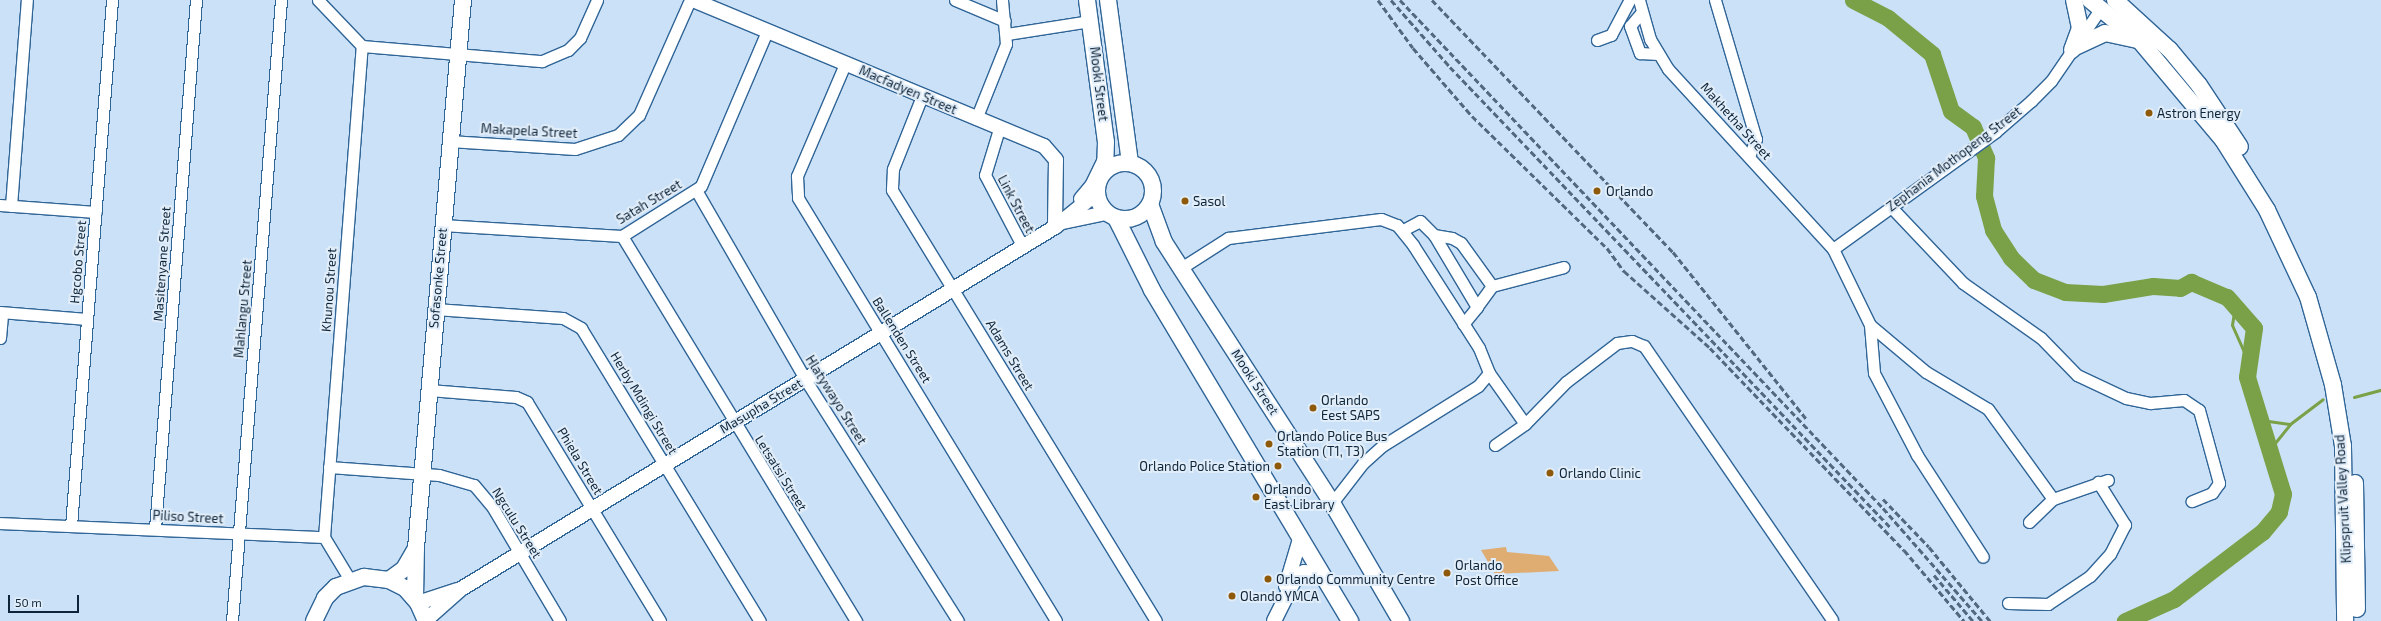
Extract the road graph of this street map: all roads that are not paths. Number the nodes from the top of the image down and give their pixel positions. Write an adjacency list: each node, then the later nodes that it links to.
1 (27, 0): 42 (street)
2 (112, 0): 44 (street, Hgcobo Street)
3 (196, 0): 83 (street, Masitenyane Street)
4 (281, 0): 84 (street, Mahlangu Street)
5 (318, 0): 28 (street)
6 (597, 0): 30 (street)
7 (690, 0): 35 (street, Makapela Street)
8 (693, 0): 24 (street, Macfadyen Street)
9 (954, 0): 21 (street)
10 (1002, 0): 21 (street)
11 (1087, 0): 22 (main road, Mooki Street)
12 (1108, 0): 38 (main road, Mooki Street)
13 (1630, 0): 26 (street)
14 (1639, 0): 36 (street, Makhetha Street)
15 (1715, 0): 36 (street)
16 (2074, 0): 29 (main road)
17 (2115, 0): 23 (main road, Klipspruit Valley Road)
18 (2133, 0): 23 (main road)
19 (460, 3): 30 (main road, Sofasonke Street)
20 (2099, 3): 27 (main road, Klipspruit Valley Road); 29 (street, Zephania Mothopeng Street)
21 (1005, 21): 25 (street)
22 (1090, 21): 25 (street); 37 (main road, Mooki Street)
23 (2143, 24): 114 (main road, Klipspruit Valley Road)
24 (767, 31): 31 (street, Macfadyen Street); 39 (street, Satah Street)
25 (1007, 34): 33 (street)
26 (1597, 40)
27 (2140, 42): 29 (main road); 113 (main road, Klipspruit Valley Road)
28 (362, 46): 30 (street); 72 (street, Khunou Street)
29 (2072, 49): 43 (street, Zephania Mothopeng Street)
30 (456, 57): 35 (main road, Sofasonke Street)
31 (845, 64): 32 (street, Macfadyen Street); 63 (street, Ballenden Street)
32 (922, 96): 33 (street, Macfadyen Street); 56 (street, Adams Street)
33 (976, 119): 34 (street, Macfadyen Street)
34 (999, 129): 46 (street, Macfadyen Street); 51 (street, Link Street)
35 (449, 141): 47 (main road, Sofasonke Street)
36 (1749, 156): 52 (street, Makhetha Street)
37 (1106, 162): 38 (main road); 40 (main road); 46 (street)
38 (1134, 165): 41 (main road)
39 (696, 190): 50 (street, Satah Street); 66 (street, Hlatywayo Street)
40 (1097, 193): 45 (main road); 46 (street, Masupha Street)
41 (1150, 204): 45 (main road); 54 (main road, Mooki Street)
42 (6, 206): 44 (street)
43 (1891, 207): 52 (street, Zephania Mothopeng Street); 77 (street)
44 (96, 212): 60 (street, Hgcobo Street)
45 (1111, 216): 46 (street, Masupha Street); 86 (main road)
46 (1061, 222): 51 (street, Masupha Street)
47 (442, 225): 50 (street, Satah Street); 58 (main road, Sofasonke Street)
48 (1403, 230): 49 (street); 54 (street); 61 (street)
49 (1434, 235): 55 (street); 57 (street)
50 (622, 236): 68 (street, Letsatsi Street)
51 (1023, 247): 56 (street, Masupha Street)
52 (1833, 249): 62 (street, Makhetha Street)
53 (1564, 267): 55 (street)
54 (1181, 268): 75 (main road, Mooki Street)
55 (1492, 286): 57 (street)
56 (954, 289): 63 (street, Masupha Street); 109 (street, Adams Street)
57 (1478, 307): 61 (street)
58 (436, 309): 67 (main road, Sofasonke Street); 71 (street, Herby Mdingi Street)
59 (1, 312): 60 (street); 64 (street)
60 (87, 319): 82 (street, Hgcobo Street)
61 (1463, 324): 65 (street)
62 (1870, 325): 76 (street); 89 (street)
63 (881, 333): 66 (street, Masupha Street); 108 (street, Ballenden Street)
64 (0, 338)
65 (1490, 373): 69 (street); 74 (street)
66 (806, 380): 68 (street, Masupha Street); 107 (street, Hlatywayo Street)
67 (429, 390): 73 (main road, Sofasonke Street); 79 (street, Phiela Street)
68 (734, 423): 71 (street, Masupha Street); 106 (street, Letsatsi Street)
69 (1525, 424): 70 (street); 98 (street)
70 (1495, 445)
71 (665, 465): 79 (street, Masupha Street); 105 (street, Herby Mdingi Street)
72 (329, 467): 73 (street, Ngculu Street); 85 (street, Khunou Street)
73 (422, 474): 87 (main road, Sofasonke Street); 88 (street, Ngculu Street)
74 (1342, 487): 75 (street); 78 (street)
75 (1324, 489): 78 (main road, Mooki Street)
76 (2053, 499): 80 (street); 96 (street)
77 (2192, 501)
78 (1332, 503): 112 (main road, Mooki Street)
79 (592, 509): 88 (street, Masupha Street); 104 (street, Phiela Street)
80 (2029, 522)
81 (0, 523): 82 (street, Piliso Street)
82 (71, 526): 83 (street, Piliso Street)
83 (155, 530): 84 (street, Piliso Street)
84 (239, 533): 85 (street, Piliso Street); 99 (street, Mahlangu Street)
85 (324, 537): 91 (street)
86 (1300, 539): 90 (main road); 94 (street)
87 (416, 548): 92 (main road, Sofasonke Street); 95 (main road, Sofasonke Street)
88 (520, 553): 93 (street, Masupha Street); 97 (street, Ngculu Street)
89 (1982, 557)
90 (1320, 573): 94 (street); 111 (main road)
91 (350, 580): 92 (main road); 100 (main road)
92 (389, 580): 95 (main road)
93 (461, 589): 95 (street, Masupha Street); 101 (street, Masupha Street)
94 (1284, 600): 110 (street)
95 (417, 601): 101 (main road, Sofasonke Street)
96 (2008, 603)
97 (552, 608): 102 (street); 103 (street, Ngculu Street)
98 (1832, 620)
99 (232, 621)
100 (314, 621)
101 (426, 621)
102 (548, 621)
103 (560, 621)
104 (660, 621)
105 (760, 621)
106 (856, 621)
107 (958, 621)
108 (1056, 621)
109 (1156, 621)
110 (1274, 621)
111 (1350, 621)
112 (1402, 621)
113 (2346, 621)
114 (2356, 621)

